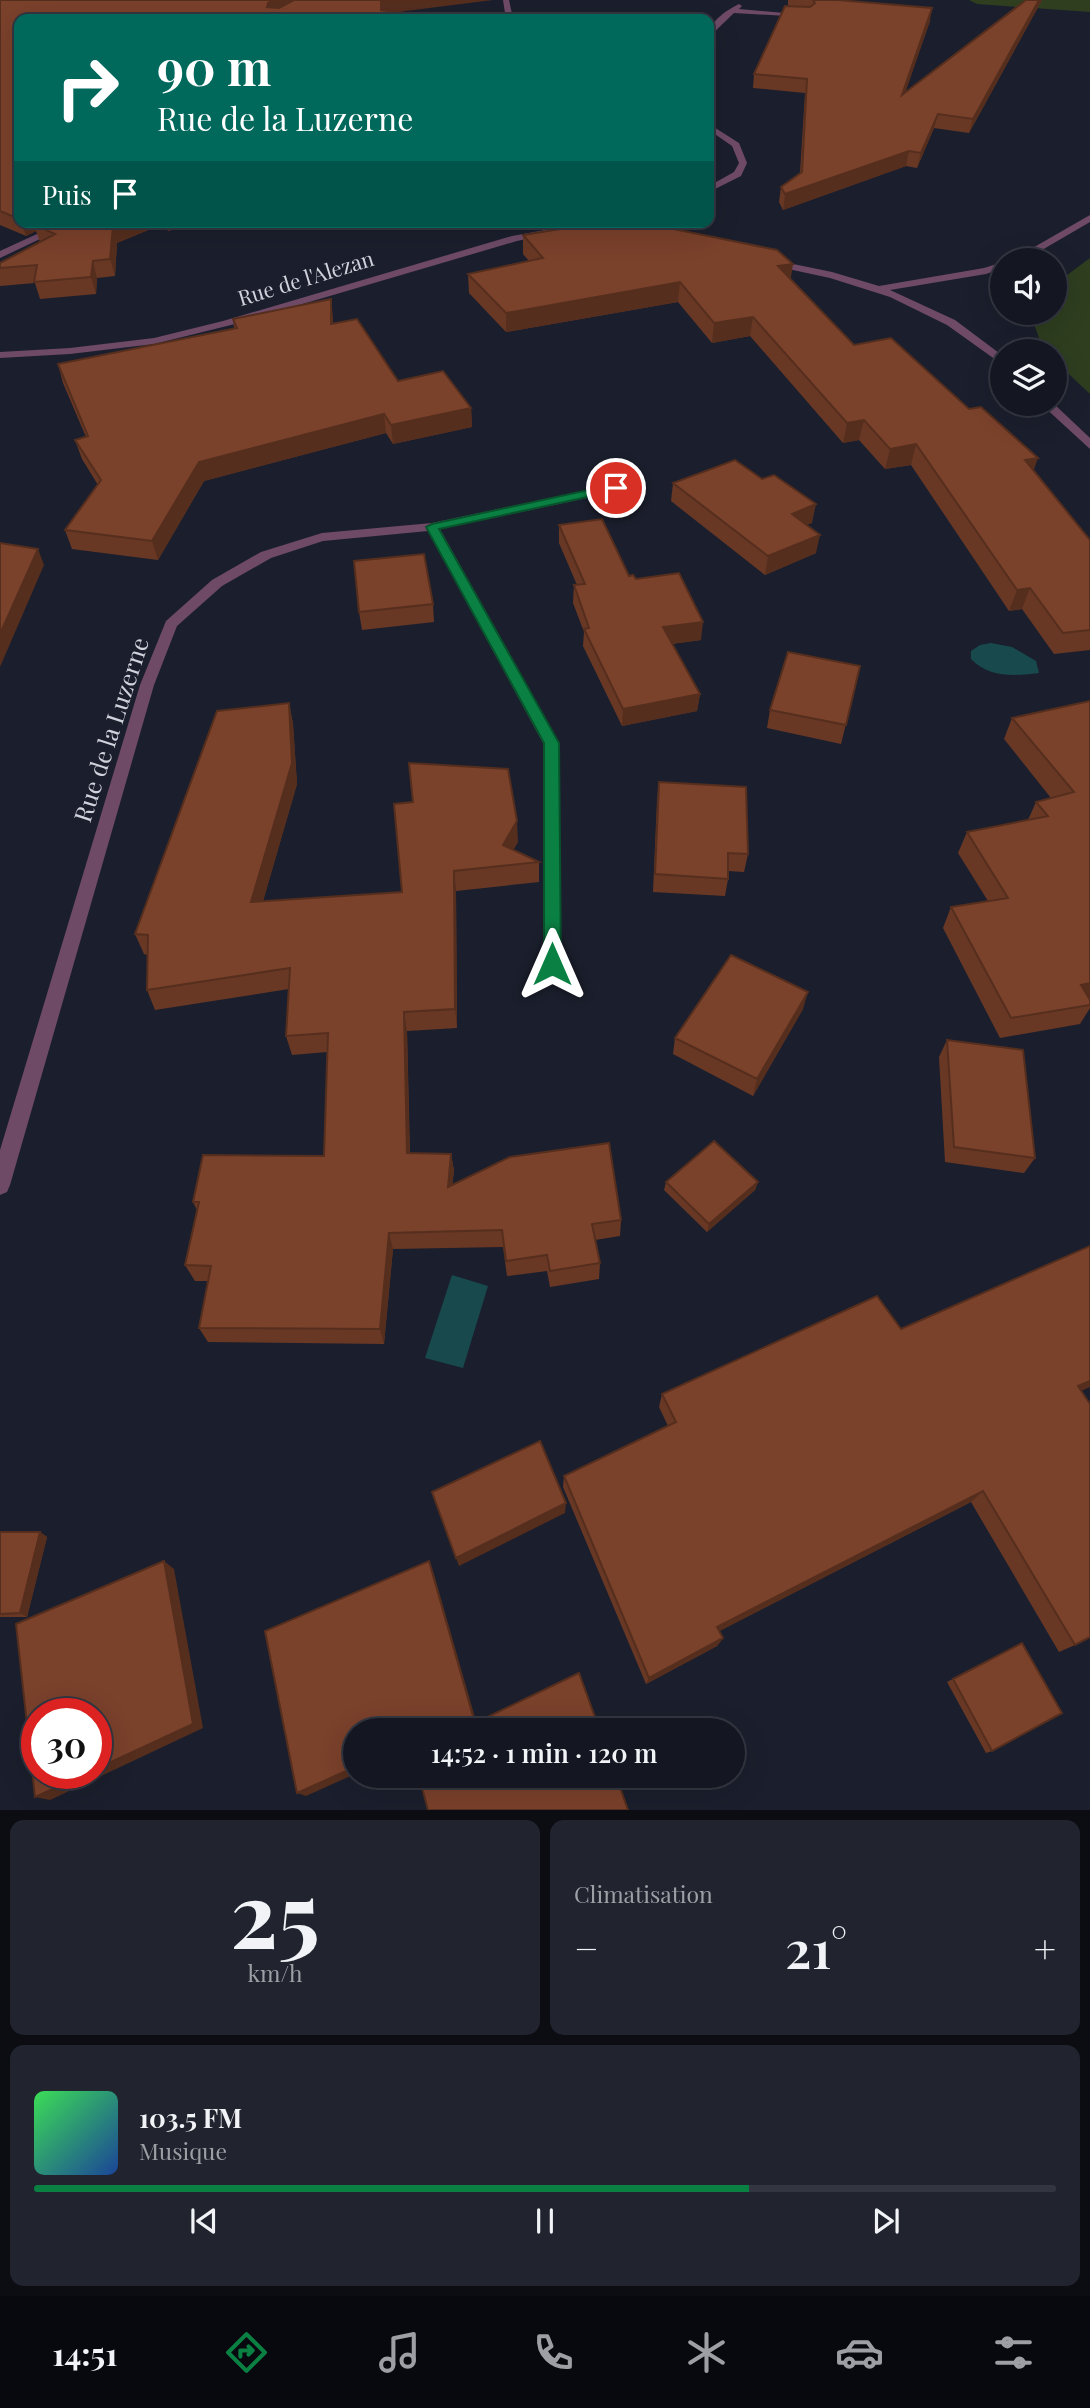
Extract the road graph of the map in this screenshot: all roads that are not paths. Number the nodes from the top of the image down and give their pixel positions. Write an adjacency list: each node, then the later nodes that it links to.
1 (747, 0): 2 (street)
2 (731, 10): 3 (street); 4 (street)
3 (808, 15)
4 (714, 27)
5 (714, 130): 6 (street)
6 (714, 186)
7 (1090, 218): 10 (street)
8 (58, 228): 11 (street)
9 (568, 228): 16 (street, Rue de l'Alezan)
10 (1038, 248)
11 (0, 255)
12 (753, 259): 14 (street)
13 (990, 270): 14 (street)
14 (881, 289): 15 (street)
15 (990, 350)
16 (0, 355)
17 (1060, 416): 18 (street)
18 (1090, 445)
19 (616, 488): 20 (street, Rue de la Luzerne)
20 (432, 527): 21 (street); 22 (street, Rue de la Luzerne)
21 (552, 964)
22 (0, 1185)

